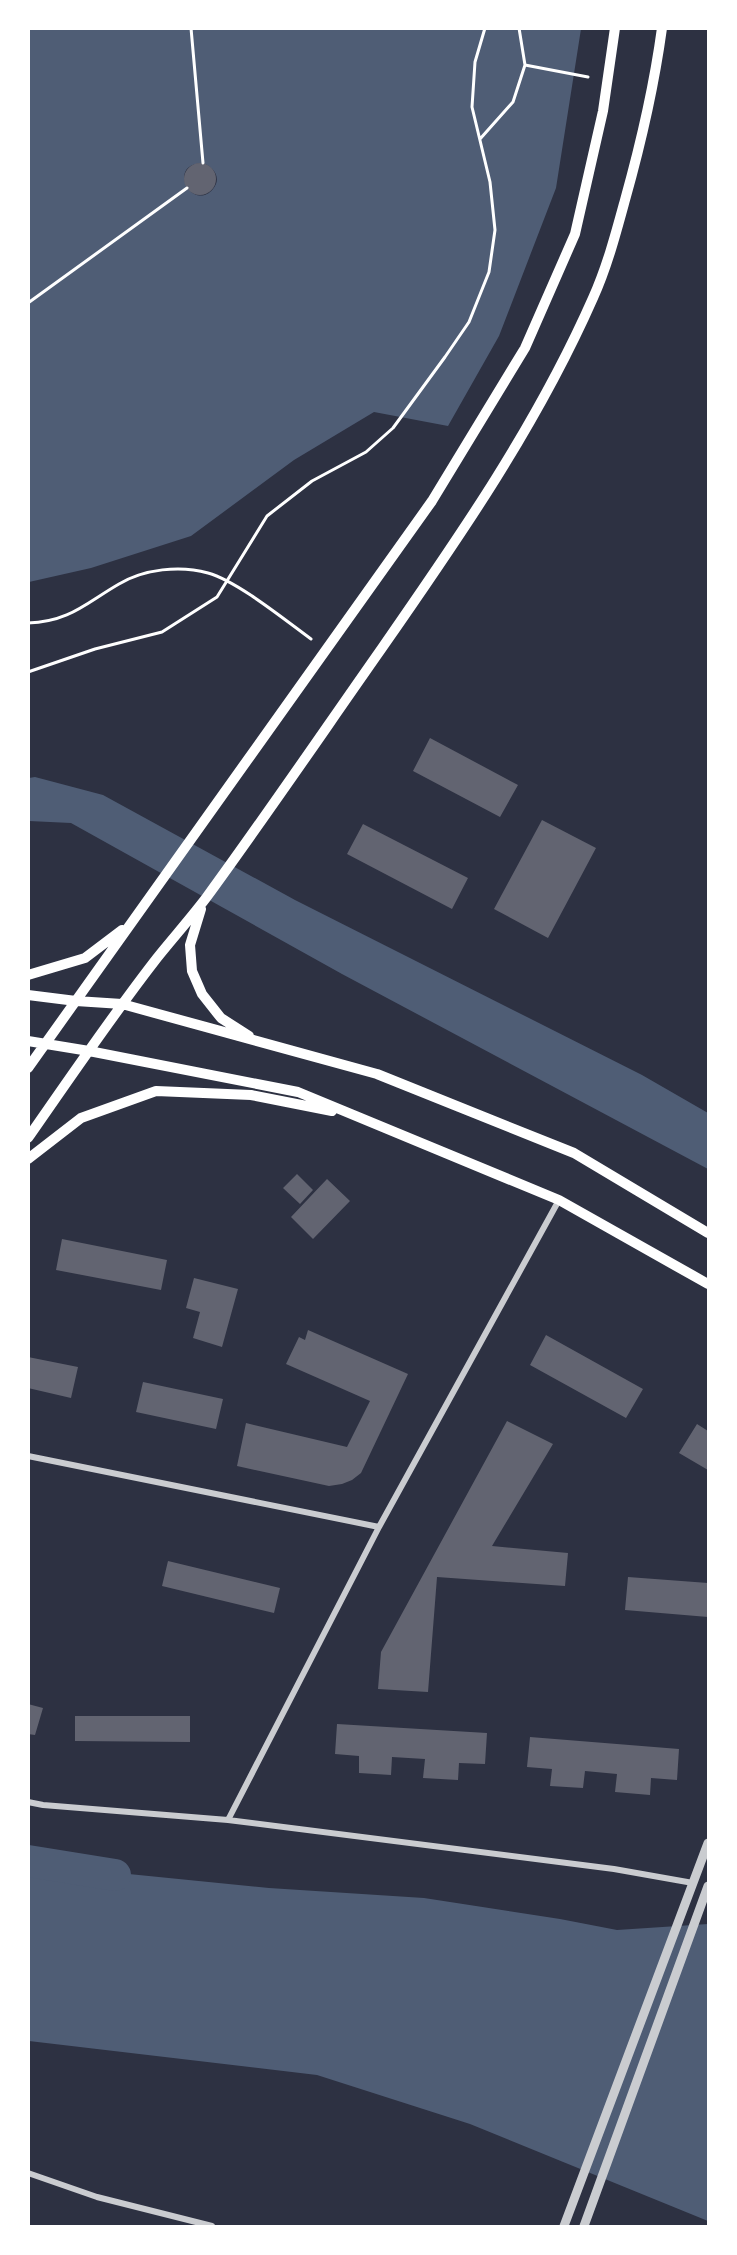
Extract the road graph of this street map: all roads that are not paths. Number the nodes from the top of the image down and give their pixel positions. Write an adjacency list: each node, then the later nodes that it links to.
1 (615, 28): 4 (main road)
2 (662, 28): 3 (main road)
3 (204, 900): 8 (main road); 10 (main road)
4 (132, 922): 5 (main road); 7 (main road)
5 (28, 975)
6 (28, 995): 7 (main road)
7 (76, 1001): 8 (main road); 11 (main road)
8 (122, 1004): 10 (main road); 12 (main road)
9 (28, 1041): 11 (main road)
10 (257, 1041): 18 (main road)
11 (45, 1044): 12 (main road); 13 (main road)
12 (89, 1051): 14 (main road); 15 (main road)
13 (28, 1068)
14 (356, 1116): 16 (main road); 17 (main road)
15 (28, 1138)
16 (28, 1159)
17 (559, 1200): 19 (main road); 21 (street)
18 (708, 1233)
19 (708, 1284)
20 (28, 1456): 21 (street)
21 (379, 1527): 23 (street)
22 (28, 1802): 23 (street)
23 (228, 1820): 25 (street)
24 (708, 1843): 25 (street)
25 (693, 1883): 29 (street)
26 (708, 1886): 30 (street)
27 (28, 2173): 28 (street)
28 (212, 2226)
29 (564, 2226)
30 (584, 2226)

